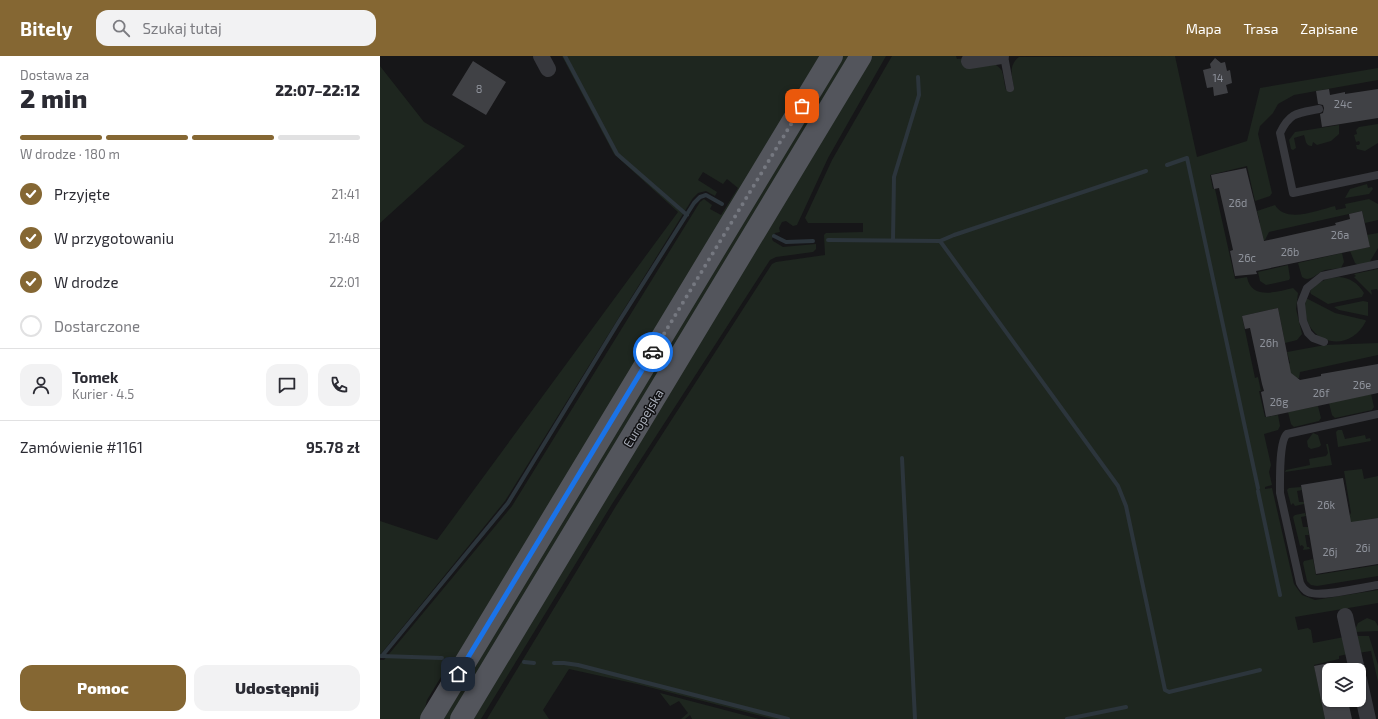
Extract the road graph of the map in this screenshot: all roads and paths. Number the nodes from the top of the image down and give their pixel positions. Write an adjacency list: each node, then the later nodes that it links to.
1 (832, 56): 16 (main road, Europejska)
2 (861, 56): 17 (main road, Europejska)
3 (1001, 56): 5 (street)
4 (1004, 56): 6 (lane)
5 (969, 61)
6 (1010, 88)
7 (1319, 109): 8 (lane)
8 (1378, 175)
9 (1378, 264): 10 (lane)
10 (1324, 342)
11 (1378, 414): 12 (lane)
12 (1378, 585)
13 (1345, 616): 14 (street)
14 (1355, 663)
15 (1365, 707): 18 (street)
16 (431, 719)
17 (461, 719)
18 (1368, 719)

